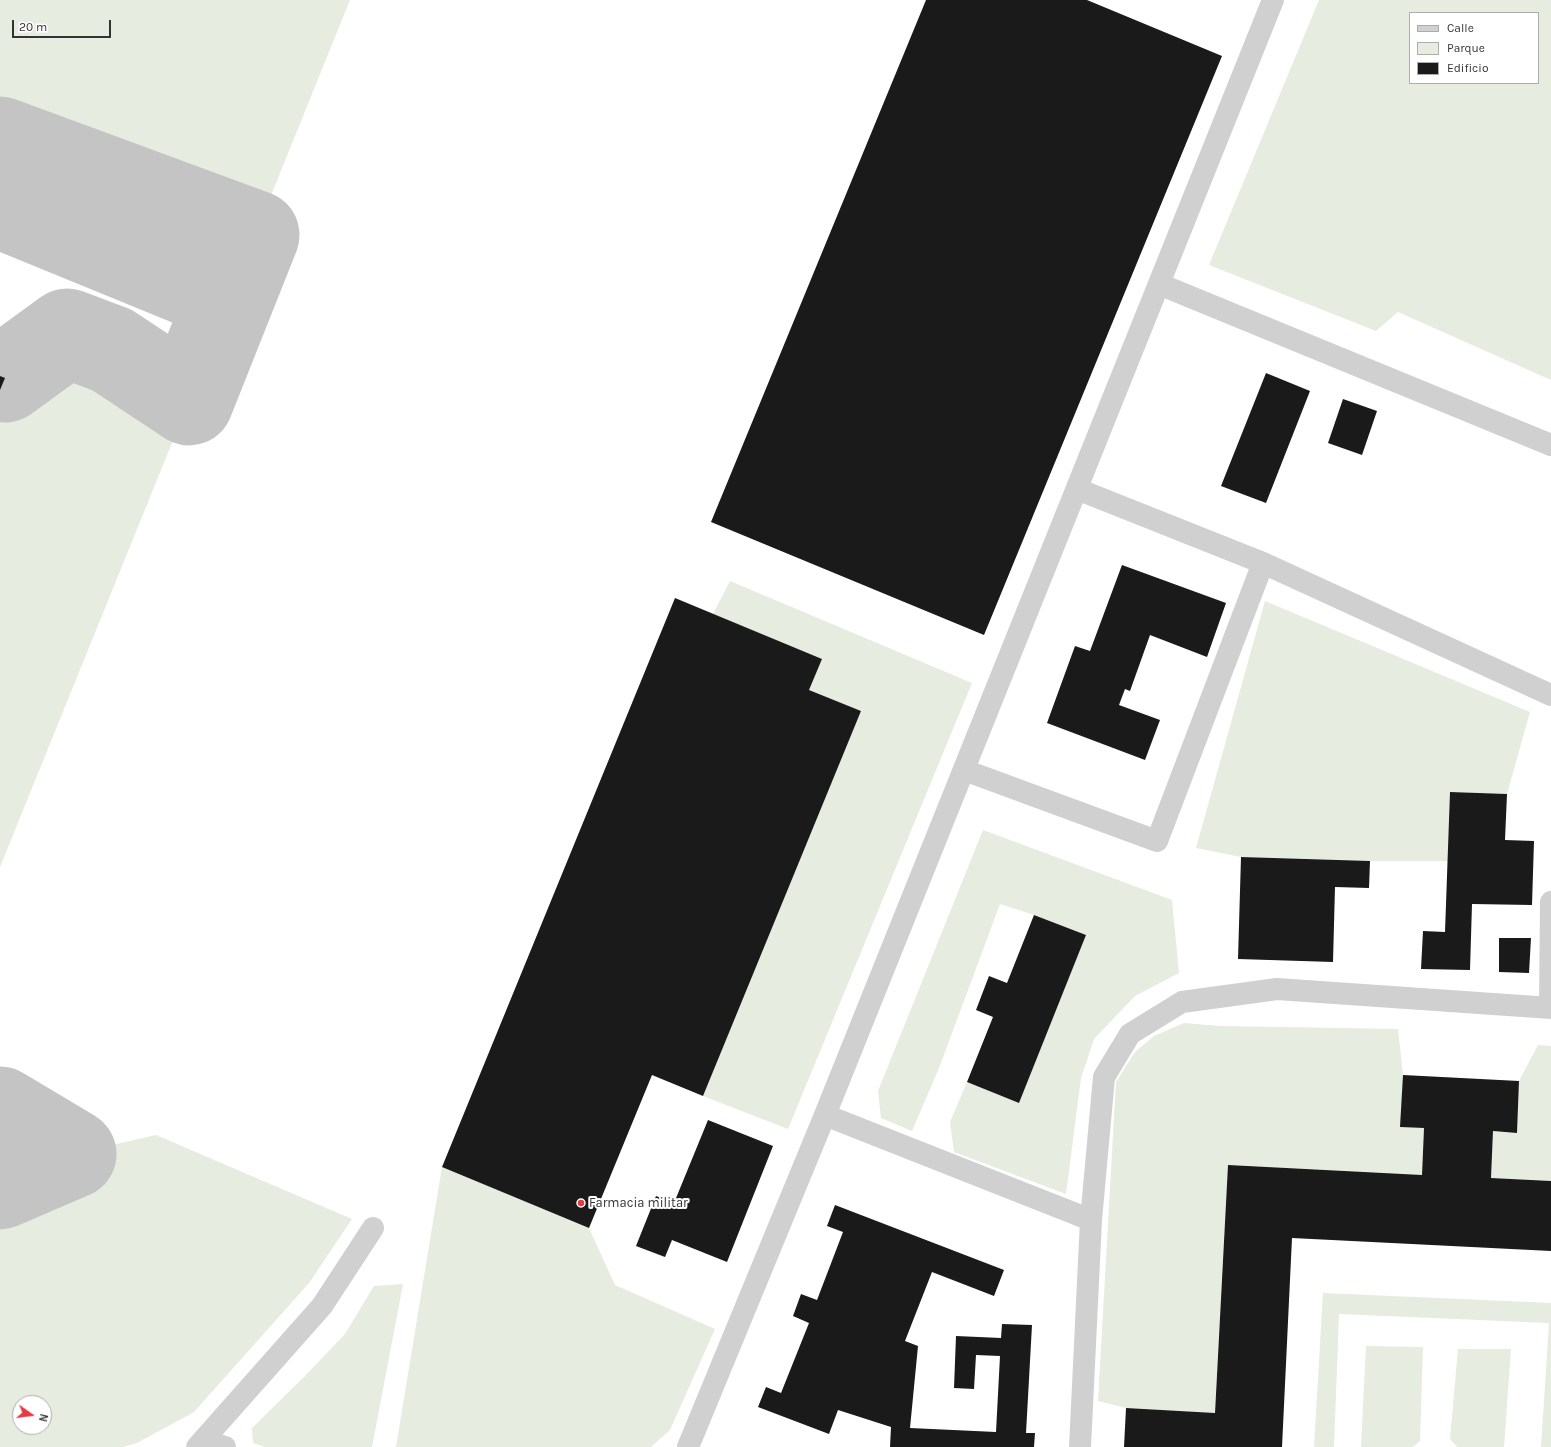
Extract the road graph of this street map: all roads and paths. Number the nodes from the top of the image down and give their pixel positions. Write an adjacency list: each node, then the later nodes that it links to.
1 (1272, 0): 2 (lane)
2 (1159, 284): 3 (lane); 4 (lane)
3 (1551, 445)
4 (1077, 489): 5 (lane); 7 (lane)
5 (1264, 563): 6 (lane); 7 (lane)
6 (1551, 695)
7 (964, 770): 10 (lane)
8 (1551, 902): 9 (lane)
9 (1550, 1007): 11 (lane)
10 (825, 1115): 11 (lane); 15 (lane)
11 (1091, 1220): 16 (lane)
12 (373, 1228): 13 (lane)
13 (200, 1444): 14 (lane)
14 (225, 1447)
15 (688, 1447)
16 (1080, 1447)

